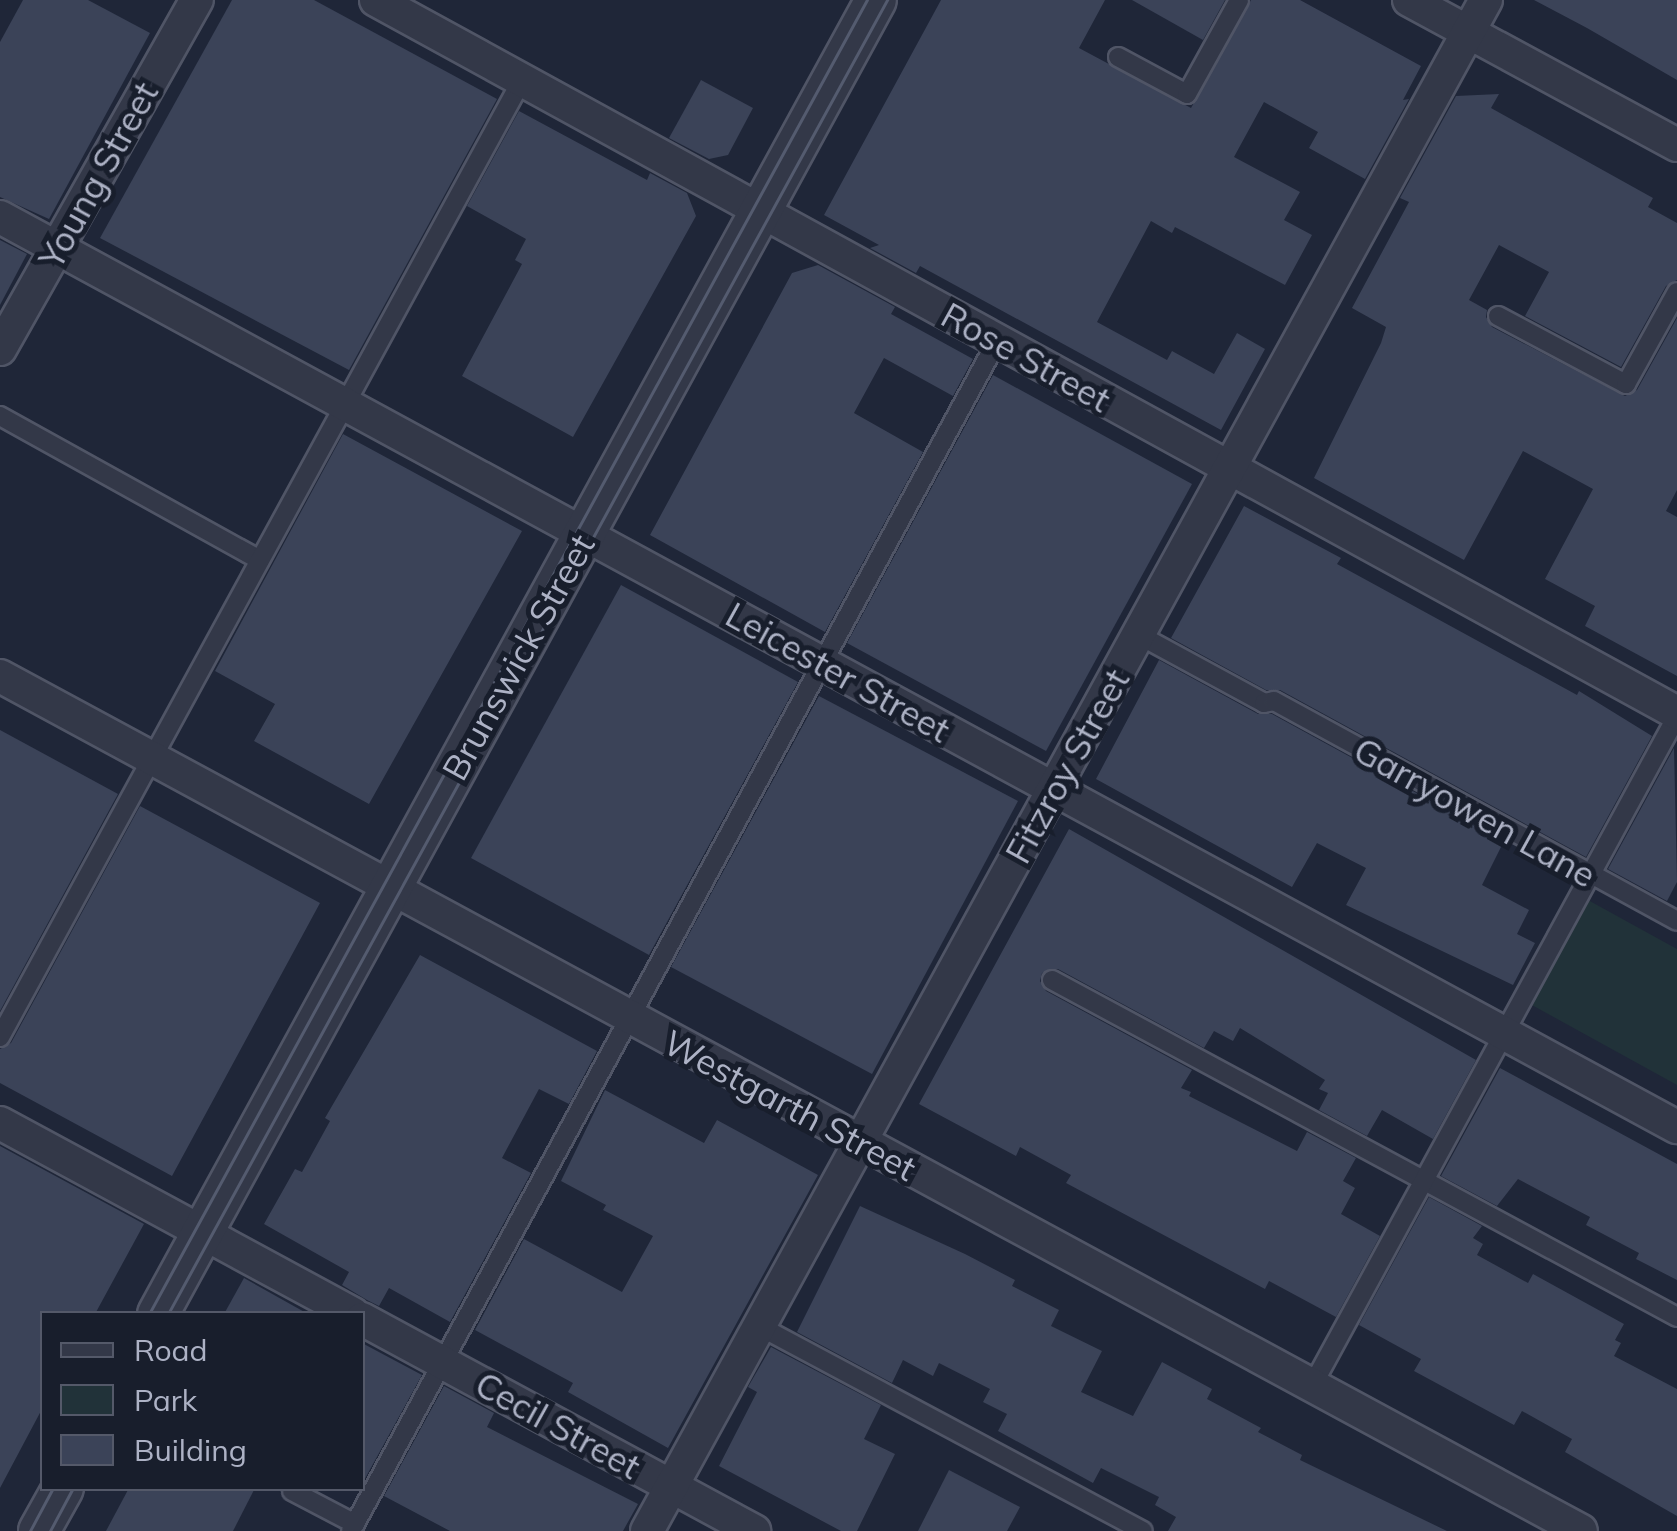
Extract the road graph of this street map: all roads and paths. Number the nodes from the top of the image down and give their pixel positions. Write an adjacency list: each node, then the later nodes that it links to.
1 (197, 0): 13 (street, Young Street)
2 (376, 0): 9 (street, Rose Street)
3 (876, 0): 11 (street, Brunswick Street)
4 (1239, 0): 8 (lane)
5 (1409, 0): 7 (street)
6 (1486, 0): 7 (street, Fitzroy Street)
7 (1468, 32): 10 (street); 20 (street, Fitzroy Street)
8 (1118, 57)
9 (522, 80): 11 (street, Rose Street); 18 (lane)
10 (1677, 145)
11 (760, 212): 16 (street, Rose Street); 21 (street, Brunswick Street)
12 (0, 217): 13 (street, Leicester Street)
13 (57, 249): 17 (street, Young Street); 18 (street, Leicester Street)
14 (1677, 292): 15 (lane)
15 (1498, 316)
16 (996, 341): 20 (street, Rose Street); 24 (lane)
17 (0, 349)
18 (344, 404): 21 (street, Leicester Street); 22 (lane)
19 (0, 416): 22 (lane)
20 (1230, 468): 23 (street, Fitzroy Street); 26 (street, Rose Street)
21 (584, 534): 24 (street, Leicester Street); 30 (street, Brunswick Street)
22 (260, 560): 27 (lane)
23 (1139, 635): 28 (street, Fitzroy Street); 29 (lane, Garryowen Lane)
24 (822, 664): 28 (street, Leicester Street); 33 (lane)
25 (0, 676): 27 (street, Westgarth Street)
26 (1677, 714): 29 (lane)
27 (152, 758): 30 (street, Westgarth Street); 35 (lane)
28 (1053, 790): 34 (street, Leicester Street); 38 (street, Fitzroy Street)
29 (1590, 876): 31 (lane, Garryowen Lane); 34 (lane)
30 (390, 889): 33 (street, Westgarth Street); 40 (street, Brunswick Street)
31 (1677, 921)
32 (1052, 980): 39 (lane)
33 (627, 1017): 38 (street, Westgarth Street); 46 (lane)
34 (1504, 1034): 37 (street, Leicester Street); 39 (lane)
35 (0, 1037)
36 (0, 1124): 40 (street)
37 (1677, 1127)
38 (860, 1143): 45 (street, Fitzroy Street); 47 (street, Westgarth Street)
39 (1424, 1180): 43 (lane); 47 (lane)
40 (203, 1232): 41 (street, Brunswick Street); 42 (street)
41 (160, 1311)
42 (348, 1311)
43 (1677, 1318)
44 (365, 1321): 46 (street, Cecil Street)
45 (759, 1326): 48 (street, Fitzroy Street); 55 (lane)
46 (442, 1362): 48 (street, Cecil Street); 51 (lane)
47 (1312, 1386): 56 (street, Westgarth Street)
48 (671, 1487): 53 (street, Fitzroy Street); 54 (street, Cecil Street)
49 (61, 1491): 52 (street)
50 (292, 1491): 51 (lane)
51 (353, 1528)
52 (39, 1531)
53 (647, 1531)
54 (754, 1531)
55 (1142, 1531)
56 (1582, 1531)

